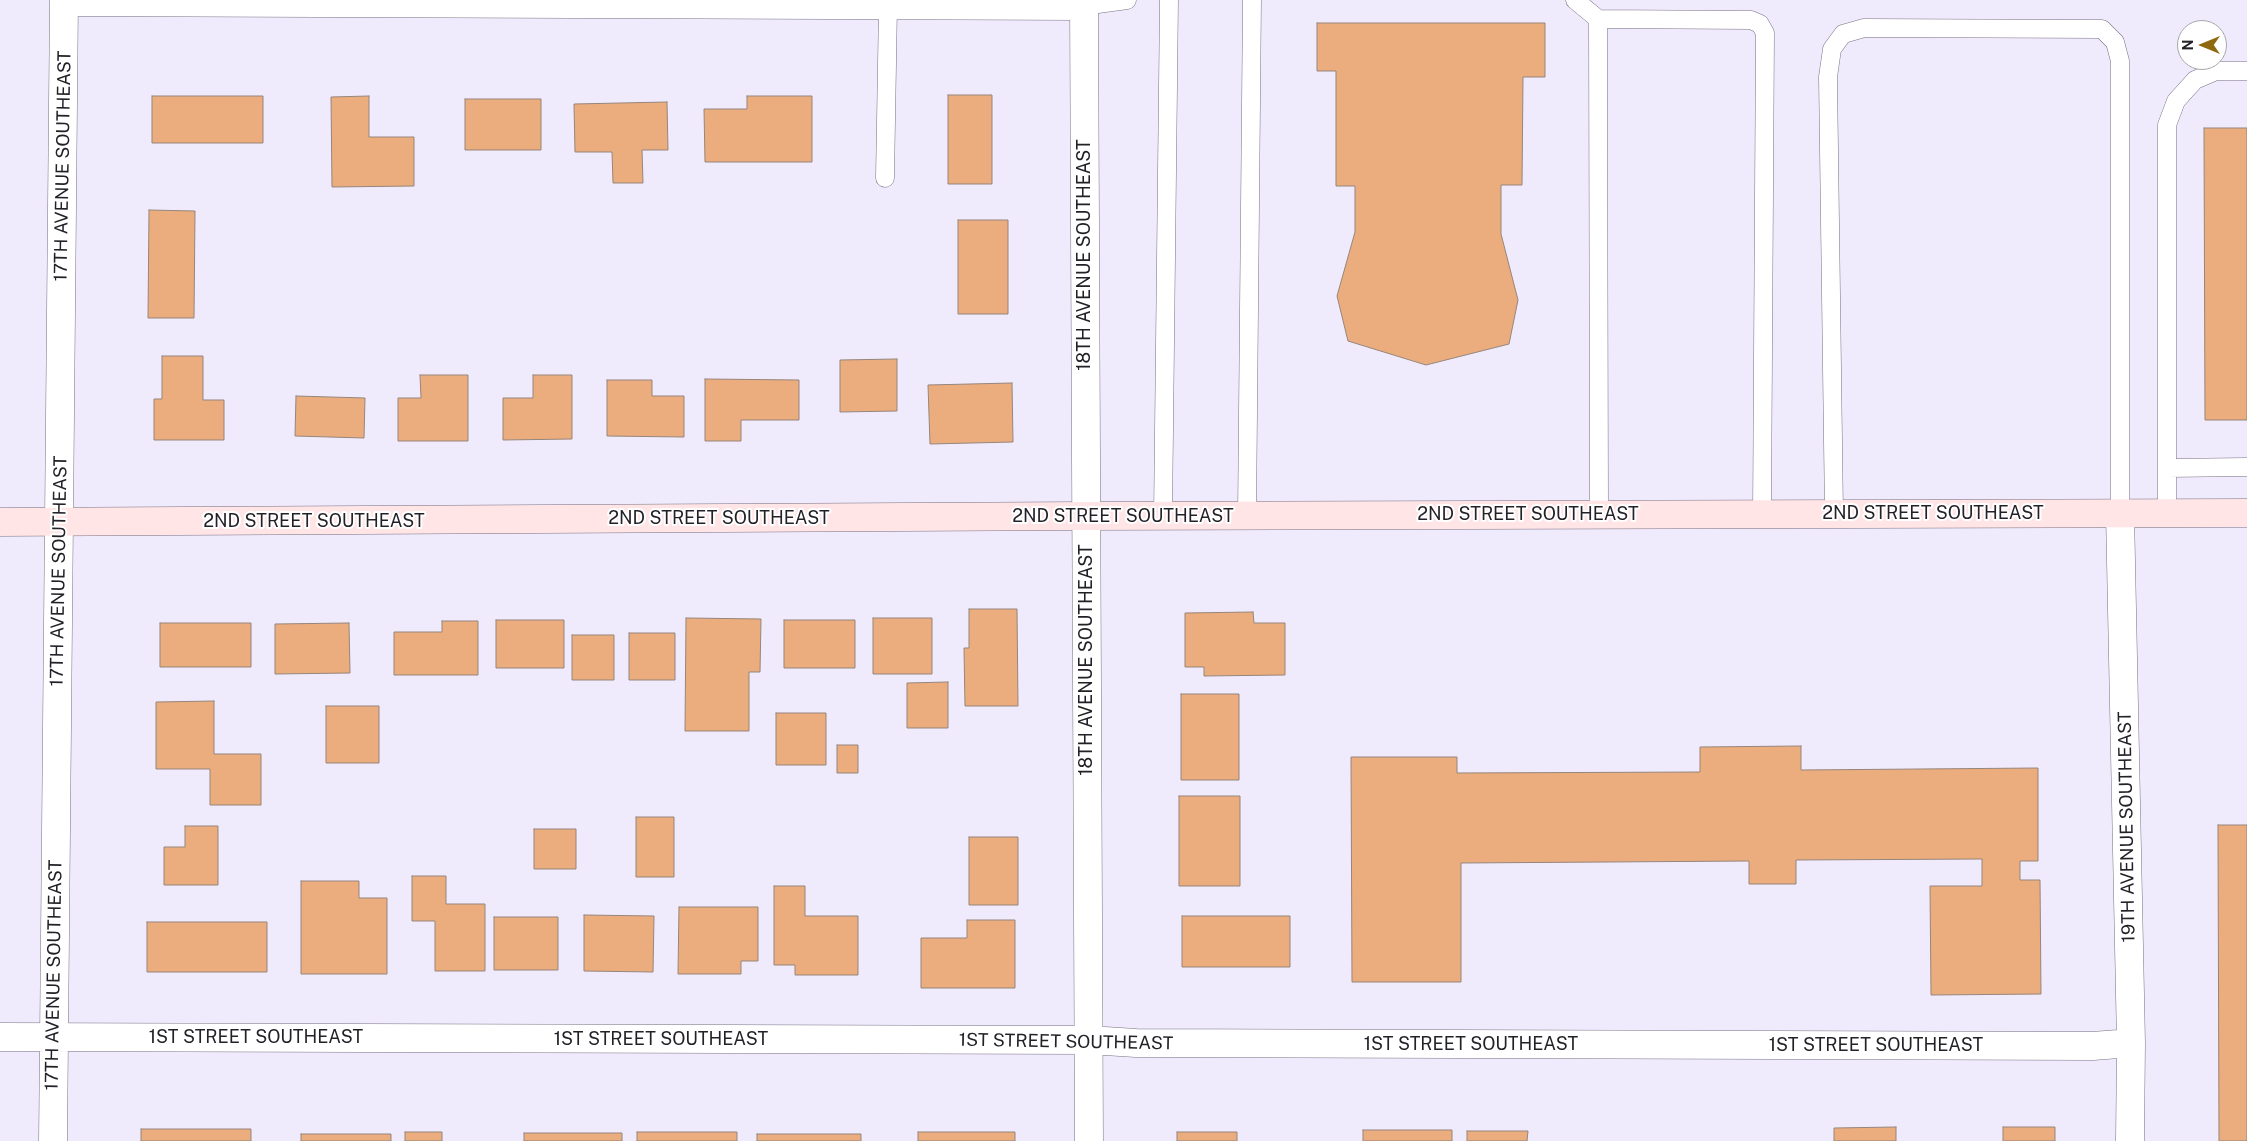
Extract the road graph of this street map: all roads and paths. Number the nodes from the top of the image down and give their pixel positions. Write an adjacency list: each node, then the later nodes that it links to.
1 (1127, 0): 6 (lane)
2 (1169, 0): 20 (lane)
3 (1252, 0): 21 (lane)
4 (1575, 0): 8 (lane)
5 (64, 1): 7 (street); 23 (street, 17TH AVENUE SOUTHEAST)
6 (1084, 3): 7 (street); 19 (street, 18TH AVENUE SOUTHEAST)
7 (888, 6): 10 (lane)
8 (1598, 19): 16 (lane); 17 (lane)
9 (2247, 71): 12 (lane)
10 (885, 178)
11 (2247, 467): 12 (lane)
12 (2167, 468): 14 (lane)
13 (2120, 513): 14 (street, 2ND STREET SOUTHEAST); 18 (street, 2ND STREET SOUTHEAST); 18 (lane); 27 (street, 19TH AVENUE SOUTHEAST)
14 (2167, 513): 15 (street, 2ND STREET SOUTHEAST)
15 (2247, 513)
16 (1599, 514): 17 (street, 2ND STREET SOUTHEAST); 21 (street, 2ND STREET SOUTHEAST)
17 (1762, 514): 18 (street, 2ND STREET SOUTHEAST)
18 (1834, 514)
19 (1085, 516): 20 (street, 2ND STREET SOUTHEAST); 23 (street, 2ND STREET SOUTHEAST); 26 (street, 18TH AVENUE SOUTHEAST)
20 (1163, 516): 21 (street, 2ND STREET SOUTHEAST)
21 (1247, 516)
22 (0, 522): 23 (street, 2ND STREET SOUTHEAST)
23 (60, 522): 25 (street, 17TH AVENUE SOUTHEAST)
24 (0, 1037): 25 (street, 1ST STREET SOUTHEAST)
25 (52, 1037): 26 (street, 1ST STREET SOUTHEAST); 28 (street, 17TH AVENUE SOUTHEAST)
26 (1089, 1040): 27 (street, 1ST STREET SOUTHEAST); 29 (street, 18TH AVENUE SOUTHEAST)
27 (2131, 1043): 30 (street, 19TH AVENUE SOUTHEAST)
28 (53, 1141)
29 (1089, 1141)
30 (2130, 1141)

